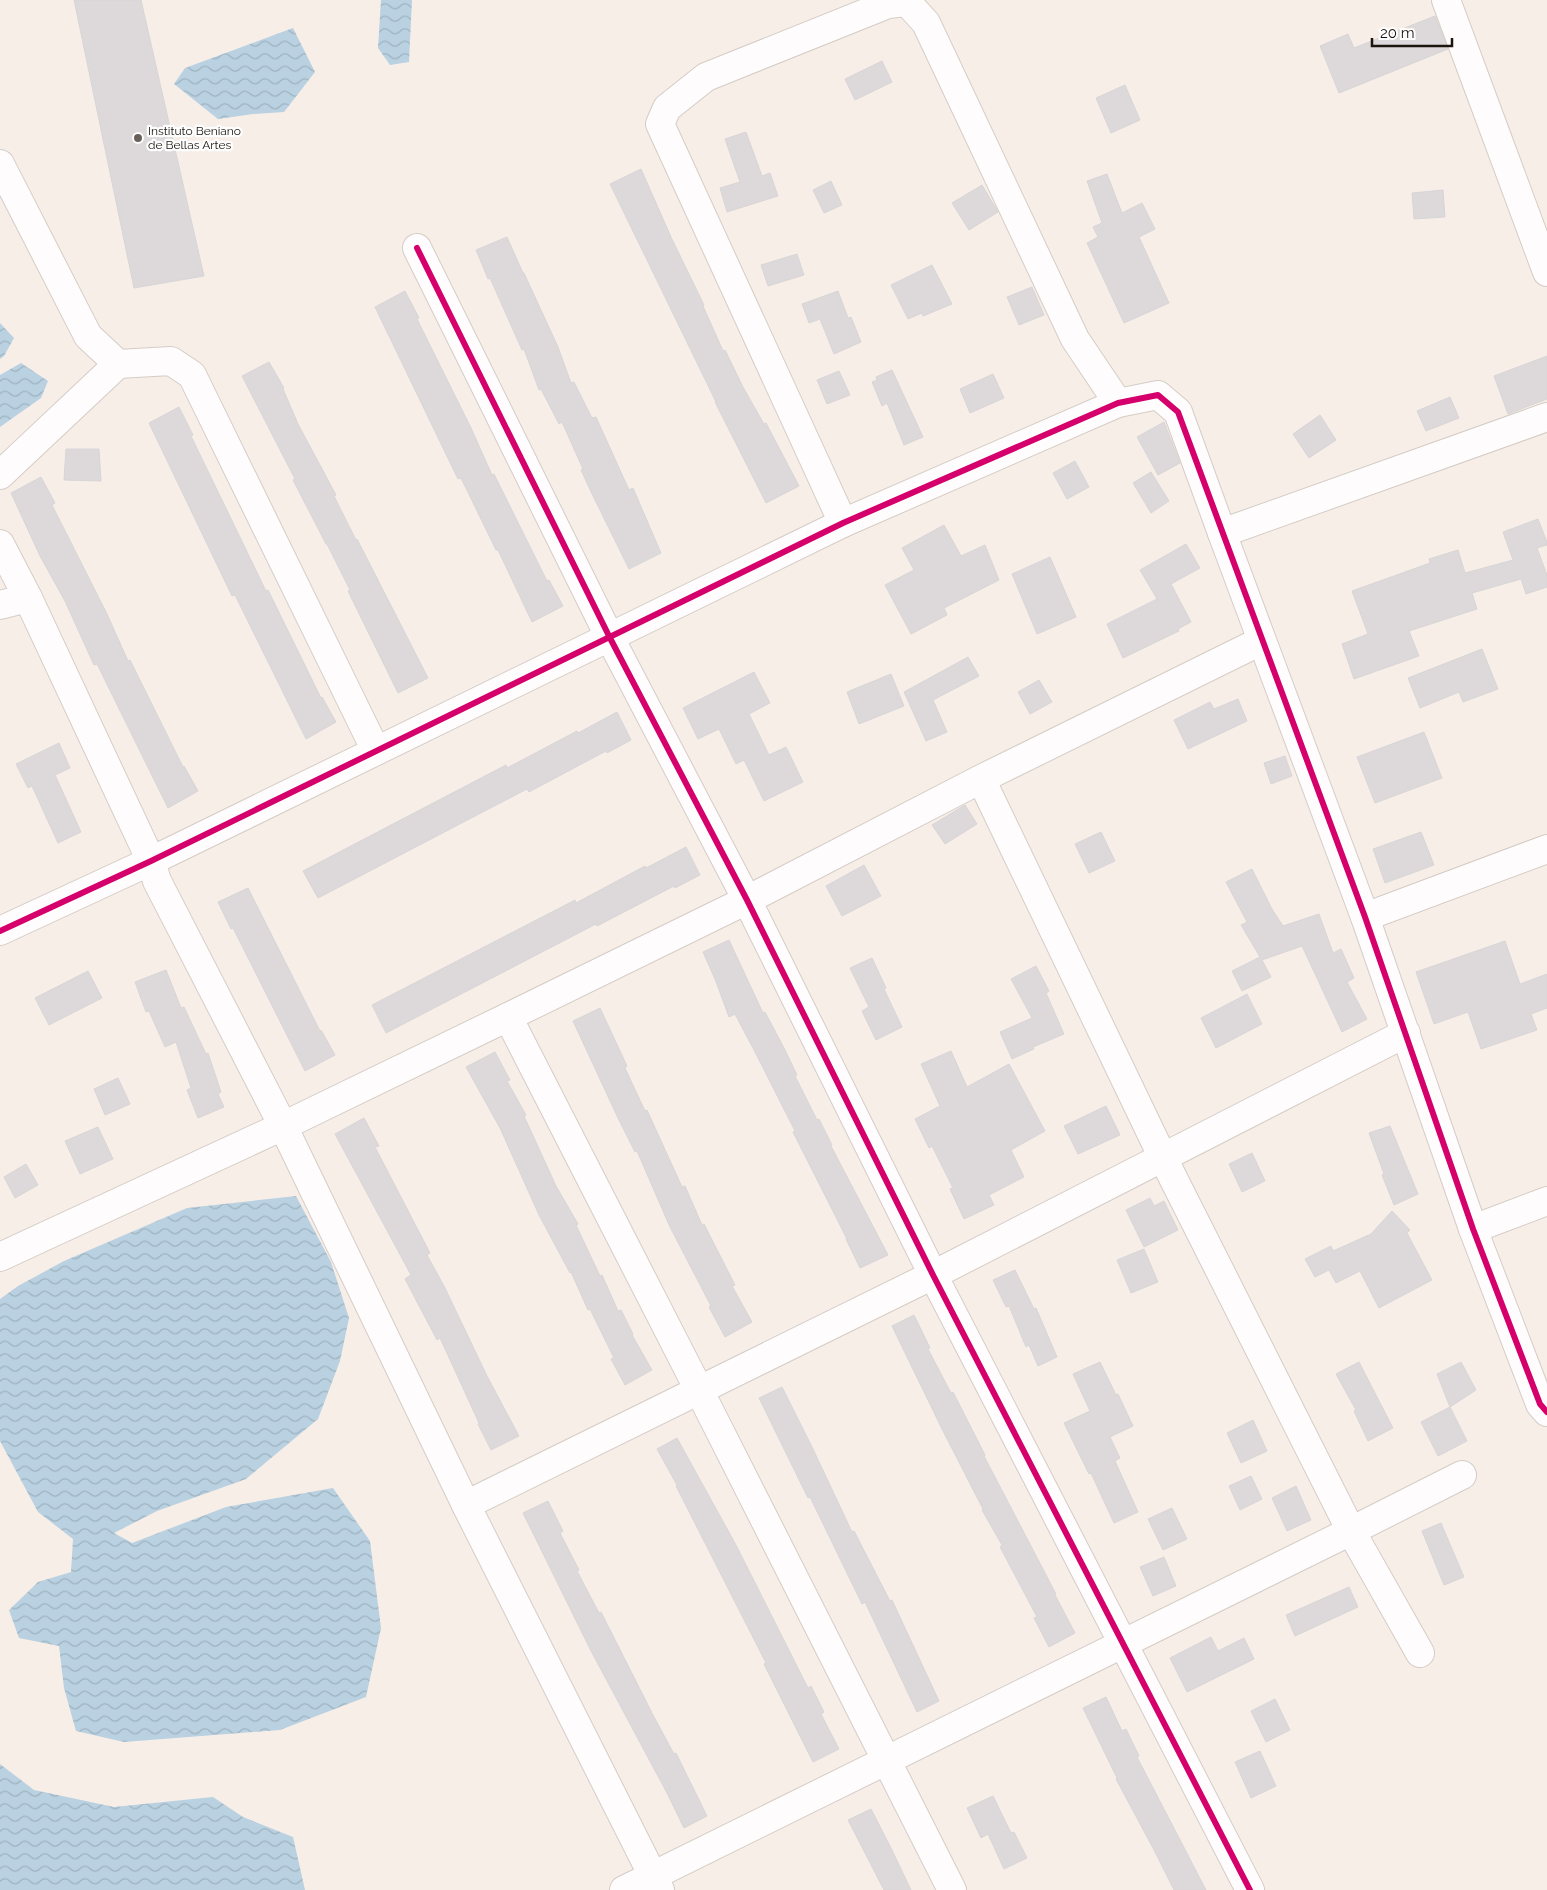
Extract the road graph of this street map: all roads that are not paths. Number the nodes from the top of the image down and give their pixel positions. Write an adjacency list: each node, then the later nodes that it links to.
1 (1446, 0): 4 (street)
2 (0, 164): 5 (street)
3 (417, 248): 14 (street)
4 (1547, 272)
5 (118, 364): 8 (street); 16 (street)
6 (1118, 403): 9 (street); 9 (street); 10 (street)
7 (1547, 417): 10 (street)
8 (0, 476)
9 (843, 523): 14 (street)
10 (1222, 533): 15 (street)
11 (0, 544): 12 (street)
12 (28, 598): 13 (street); 19 (street)
13 (0, 606)
14 (610, 638): 16 (street); 20 (street)
15 (1261, 641): 17 (street); 21 (street)
16 (376, 751): 19 (street)
17 (981, 779): 20 (street); 26 (street)
18 (1547, 849): 21 (street)
19 (150, 860): 22 (street); 25 (street)
20 (747, 900): 23 (street); 30 (street)
21 (1365, 917): 24 (street)
22 (0, 931)
23 (508, 1017): 25 (street); 31 (street)
24 (1406, 1033): 26 (street); 28 (street)
25 (283, 1126): 29 (street); 34 (street)
26 (1163, 1158): 30 (street); 35 (street)
27 (1547, 1201): 28 (street)
28 (1473, 1229): 32 (street)
29 (0, 1257)
30 (932, 1275): 31 (street); 36 (street)
31 (699, 1390): 34 (street); 38 (street)
32 (1547, 1412)
33 (1462, 1475): 35 (street)
34 (466, 1505): 39 (street)
35 (1351, 1531): 36 (street); 37 (street)
36 (1122, 1644): 38 (street); 42 (street)
37 (1420, 1653)
38 (887, 1761): 39 (street); 41 (street)
39 (656, 1883): 40 (street)
40 (624, 1890)
41 (952, 1890)
42 (1250, 1890)

